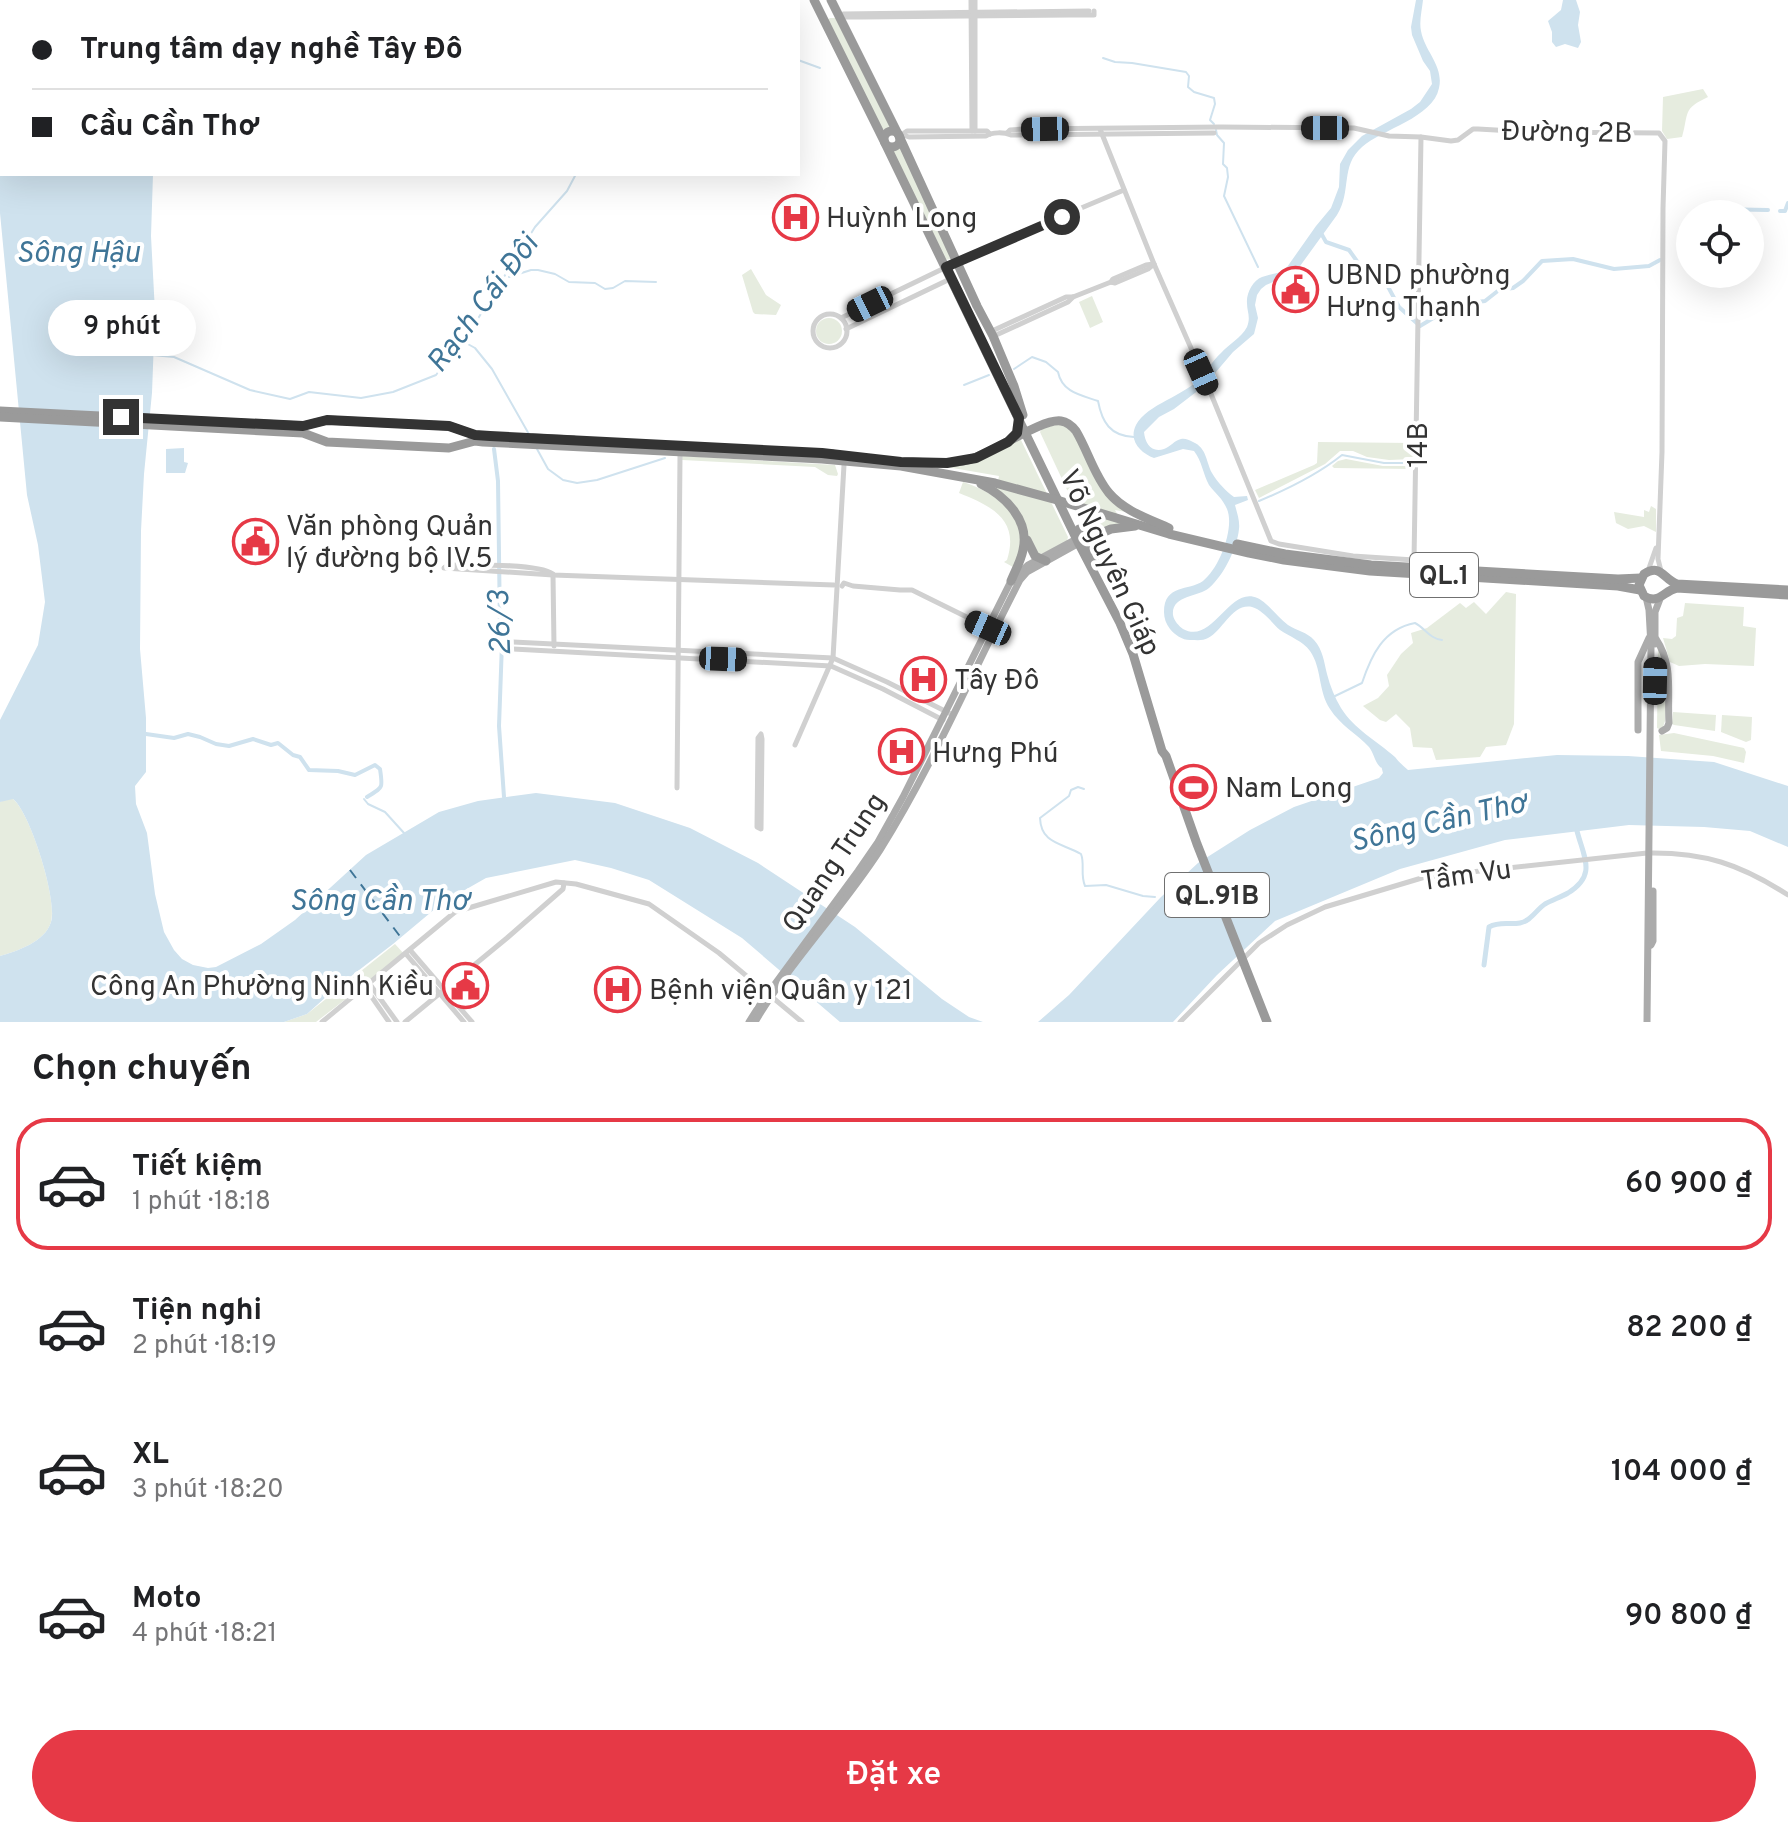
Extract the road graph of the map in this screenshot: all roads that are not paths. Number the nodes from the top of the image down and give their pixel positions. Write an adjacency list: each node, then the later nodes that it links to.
1 (814, 0): 6 (highway, QL.91B)
2 (831, 0): 5 (highway, Võ Nguyên Giáp / QL.91B)
3 (973, 0): 4 (street)
4 (973, 14): 4 (street); 5 (street); 7 (street)
5 (839, 15): 6 (highway); 10 (highway, Võ Nguyên Giáp / QL.91B)
6 (822, 16): 12 (highway, QL.91B)
7 (974, 131): 9 (street); 10 (street)
8 (1101, 132): 9 (street); 11 (street); 13 (street)
9 (990, 134): 10 (street)
10 (901, 135): 12 (highway); 14 (highway, Võ Nguyên Giáp / QL.91B)
11 (1421, 137): 15 (street, 14B); 38 (street, Đường 2B)
12 (884, 141): 16 (highway, QL.91B)
13 (1124, 190): 14 (street); 15 (street)
14 (958, 261): 16 (street); 20 (highway, Võ Nguyên Giáp / QL.91B)
15 (1154, 264): 20 (street)
16 (946, 267): 17 (highway, QL.91B); 18 (street)
17 (951, 279): 19 (street); 23 (highway, QL.91B)
18 (841, 318): 19 (street); 19 (street)
19 (846, 329)
20 (992, 334): 26 (highway, Võ Nguyên Giáp / QL.91B)
21 (0, 411): 25 (highway, QL.1)
22 (0, 417): 25 (highway, QL.1)
23 (1019, 418): 26 (highway, QL.91B); 29 (highway)
24 (387, 423): 25 (highway, QL.1); 27 (highway, QL.1); 30 (highway)
25 (182, 424): 30 (highway, QL.1)
26 (1028, 432): 29 (highway); 37 (highway); 39 (highway, Võ Nguyên Giáp / QL.91B); 39 (highway, Võ Nguyên Giáp / QL.91B)
27 (487, 439): 28 (highway, QL.1); 30 (highway, QL.1)
28 (552, 442): 32 (highway, QL.1); 34 (highway, QL.1)
29 (1008, 442): 32 (highway)
30 (386, 445)
31 (680, 456): 46 (street)
32 (901, 462): 35 (highway, QL.1)
33 (844, 465): 48 (street)
34 (939, 473): 35 (highway, QL.1); 36 (highway)
35 (996, 481): 37 (highway, QL.1)
36 (1021, 525): 41 (highway); 47 (highway)
37 (1169, 531): 39 (highway); 40 (highway, QL.1)
38 (1659, 539): 44 (street); 45 (street)
39 (1081, 540): 41 (main road, Quang Trung); 84 (highway, Võ Nguyên Giáp / QL.91B)
40 (1249, 550): 44 (highway, QL.1); 51 (highway, QL.1)
41 (1043, 560): 47 (main road, Quang Trung); 53 (main road, Quang Trung)
42 (443, 568): 43 (street)
43 (553, 575): 46 (street); 56 (street)
44 (1644, 575): 45 (highway); 51 (highway)
45 (1664, 576): 49 (highway); 52 (highway)
46 (679, 579): 48 (street); 58 (street)
47 (1011, 581): 53 (main road, Quang Trung)
48 (838, 585): 53 (street); 60 (street)
49 (1763, 588): 50 (highway); 52 (highway)
50 (1788, 592)
51 (1643, 594): 52 (highway); 54 (main road)
52 (1663, 595): 54 (main road)
53 (991, 629): 62 (main road, Quang Trung)
54 (1652, 636): 63 (main road); 64 (main road); 71 (main road)
55 (513, 645): 56 (street)
56 (554, 647): 57 (street); 59 (street)
57 (616, 647): 58 (street); 59 (street)
58 (678, 653): 59 (street); 60 (street); 61 (street); 67 (street)
59 (615, 654)
60 (833, 658): 61 (street); 62 (street)
61 (831, 666): 62 (street); 66 (street)
62 (948, 717): 81 (main road, Quang Trung)
63 (1638, 730)
64 (1662, 731)
65 (758, 738): 65 (street)
66 (795, 745)
67 (677, 788)
68 (1650, 853): 70 (street, Tầm Vu); 71 (main road); 83 (street, Tầm Vu)
69 (564, 883): 72 (street); 74 (street); 82 (street)
70 (1788, 895)
71 (1650, 943): 85 (main road)
72 (408, 952): 73 (street); 74 (street)
73 (367, 985): 75 (street); 76 (street); 77 (street)
74 (441, 991): 78 (street); 79 (street); 80 (street)
75 (322, 1022)
76 (389, 1022)
77 (397, 1022)
78 (405, 1022)
79 (464, 1022)
80 (472, 1022)
81 (752, 1022)
82 (802, 1022)
83 (1180, 1022)
84 (1267, 1022)
85 (1649, 1022)

